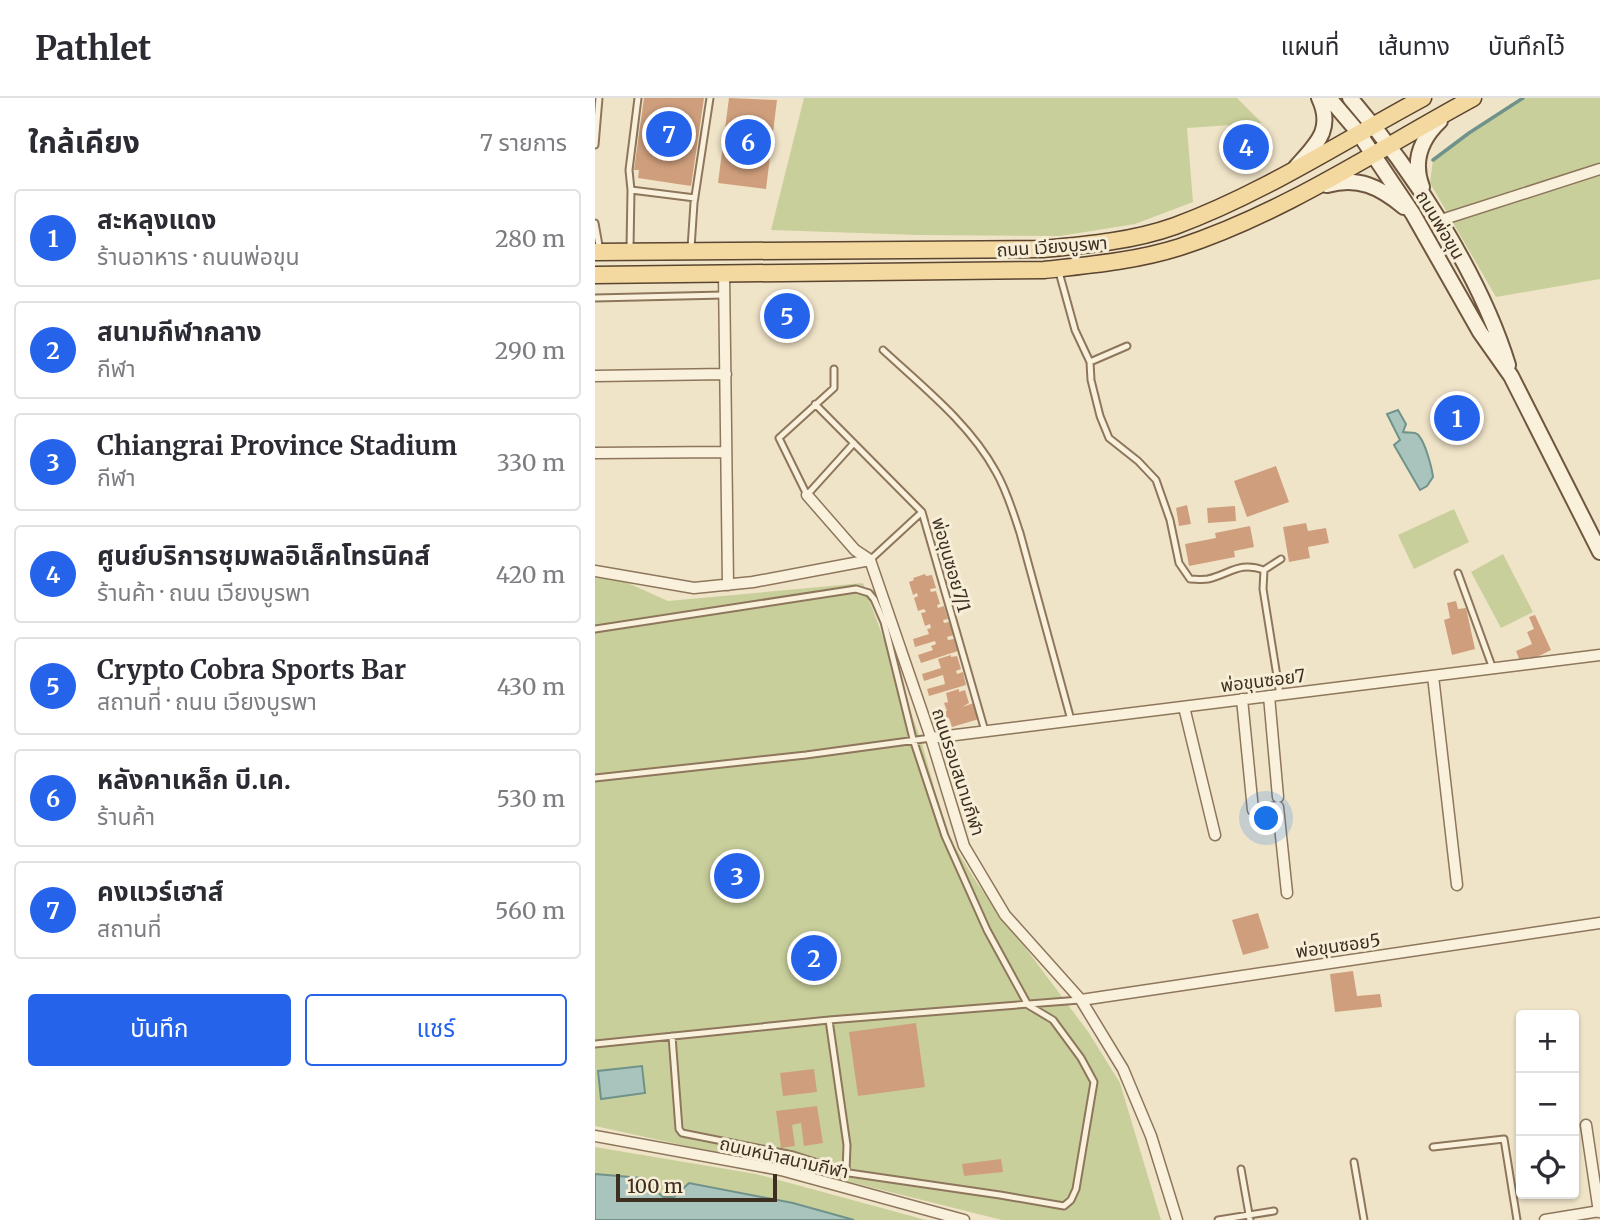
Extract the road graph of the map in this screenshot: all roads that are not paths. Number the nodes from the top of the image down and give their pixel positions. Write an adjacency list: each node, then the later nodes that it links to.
1 (638, 98): 17 (lane)
2 (710, 98): 19 (lane)
3 (1319, 98): 16 (main road)
4 (1329, 98): 11 (main road, ถนนพ่อขุน)
5 (1350, 98): 10 (main road, ถนนพ่อขุน)
6 (1423, 98): 10 (main road, ถนน เวียงบูรพา)
7 (1473, 98): 9 (main road, ถนน เวียงบูรพา)
8 (597, 99): 12 (lane)
9 (1451, 110): 13 (main road, ถนน เวียงบูรพา); 20 (main road)
10 (1373, 124): 11 (main road, ถนน เวียงบูรพา); 13 (main road, ถนนพ่อขุน)
11 (1358, 132): 14 (main road, ถนนพ่อขุน); 16 (main road, ถนน เวียงบูรพา)
12 (595, 145)
13 (1388, 145): 14 (main road, ถนน เวียงบูรพา); 20 (main road, ถนนพ่อขุน)
14 (1372, 154): 18 (main road, ถนน เวียงบูรพา); 21 (main road, ถนนพ่อขุน)
15 (1600, 169): 22 (street)
16 (1293, 171): 25 (main road, ถนน เวียงบูรพา)
17 (631, 190): 19 (lane); 27 (lane)
18 (1307, 191): 21 (main road); 28 (main road, ถนน เวียงบูรพา)
19 (695, 198): 25 (lane)
20 (1427, 202): 22 (main road, ถนนพ่อขุน)
21 (1413, 214): 40 (main road, ถนนพ่อขุน)
22 (1438, 221): 40 (main road, ถนนพ่อขุน)
23 (595, 224): 26 (lane)
24 (663, 251): 25 (main road, ถนน เวียงบูรพา); 27 (main road, ถนน เวียงบูรพา); 29 (main road)
25 (691, 251)
26 (598, 252): 27 (main road, ถนน เวียงบูรพา)
27 (630, 252)
28 (1058, 268): 30 (main road, ถนน เวียงบูรพา); 36 (lane)
29 (663, 273): 30 (main road, ถนน เวียงบูรพา); 31 (main road, ถนน เวียงบูรพา)
30 (724, 273): 32 (street)
31 (595, 275)
32 (724, 295): 33 (lane); 38 (street)
33 (595, 298)
34 (1126, 346): 36 (lane)
35 (883, 350): 61 (lane)
36 (1090, 362): 50 (lane)
37 (834, 369): 41 (lane)
38 (726, 374): 39 (street); 43 (street)
39 (595, 376)
40 (1511, 376): 47 (main road, ถนนพ่อขุน)
41 (815, 404): 42 (lane, พ่อขุนซอย7/1); 45 (lane)
42 (854, 443): 45 (lane); 46 (lane, พ่อขุนซอย7/1)
43 (726, 452): 44 (street); 53 (street)
44 (595, 453)
45 (807, 495): 49 (street)
46 (922, 512): 49 (lane); 62 (lane, พ่อขุนซอย7/1)
47 (1600, 552)
48 (1281, 559): 50 (lane)
49 (870, 560): 53 (street); 63 (street, ถนนรอบสนามกีฬา)
50 (1264, 570): 58 (lane)
51 (595, 571): 53 (street)
52 (1458, 573): 56 (lane)
53 (728, 585)
54 (595, 629): 64 (lane)
55 (1600, 655): 56 (street, พ่อขุนซอย7)
56 (1493, 669): 57 (street, พ่อขุนซอย7)
57 (1433, 676): 58 (street, พ่อขุนซอย7); 68 (street)
58 (1274, 695): 59 (street, พ่อขุนซอย7); 66 (street)
59 (1242, 699): 60 (street, พ่อขุนซอย7); 69 (street)
60 (1184, 707): 61 (street, พ่อขุนซอย7); 67 (street)
61 (1071, 720): 62 (street, พ่อขุนซอย7)
62 (985, 731): 63 (street, พ่อขุนซอย7)
63 (931, 738): 64 (lane); 71 (street, ถนนรอบสนามกีฬา)
64 (913, 739): 65 (lane); 72 (lane)
65 (595, 778)
66 (1278, 797)
67 (1215, 835)
68 (1457, 885)
69 (1287, 893)
70 (1600, 923): 71 (street, พ่อขุนซอย5)
71 (1081, 1000): 72 (lane); 86 (street, ถนนรอบสนามกีฬา)
72 (1028, 1005): 73 (lane); 81 (lane)
73 (829, 1020): 74 (lane); 81 (lane)
74 (672, 1036): 75 (lane); 81 (lane)
75 (595, 1044)
76 (1586, 1125): 83 (street)
77 (595, 1136): 85 (street, ถนนหน้าสนามกีฬา)
78 (1433, 1147): 89 (lane)
79 (1354, 1162): 88 (lane)
80 (1241, 1169): 84 (lane)
81 (846, 1172)
82 (1274, 1211): 84 (lane)
83 (1599, 1211): 90 (street)
84 (1250, 1217): 87 (lane)
85 (964, 1220)
86 (1177, 1220)
87 (1218, 1220)
88 (1364, 1220)
89 (1517, 1220)
90 (1545, 1220)

